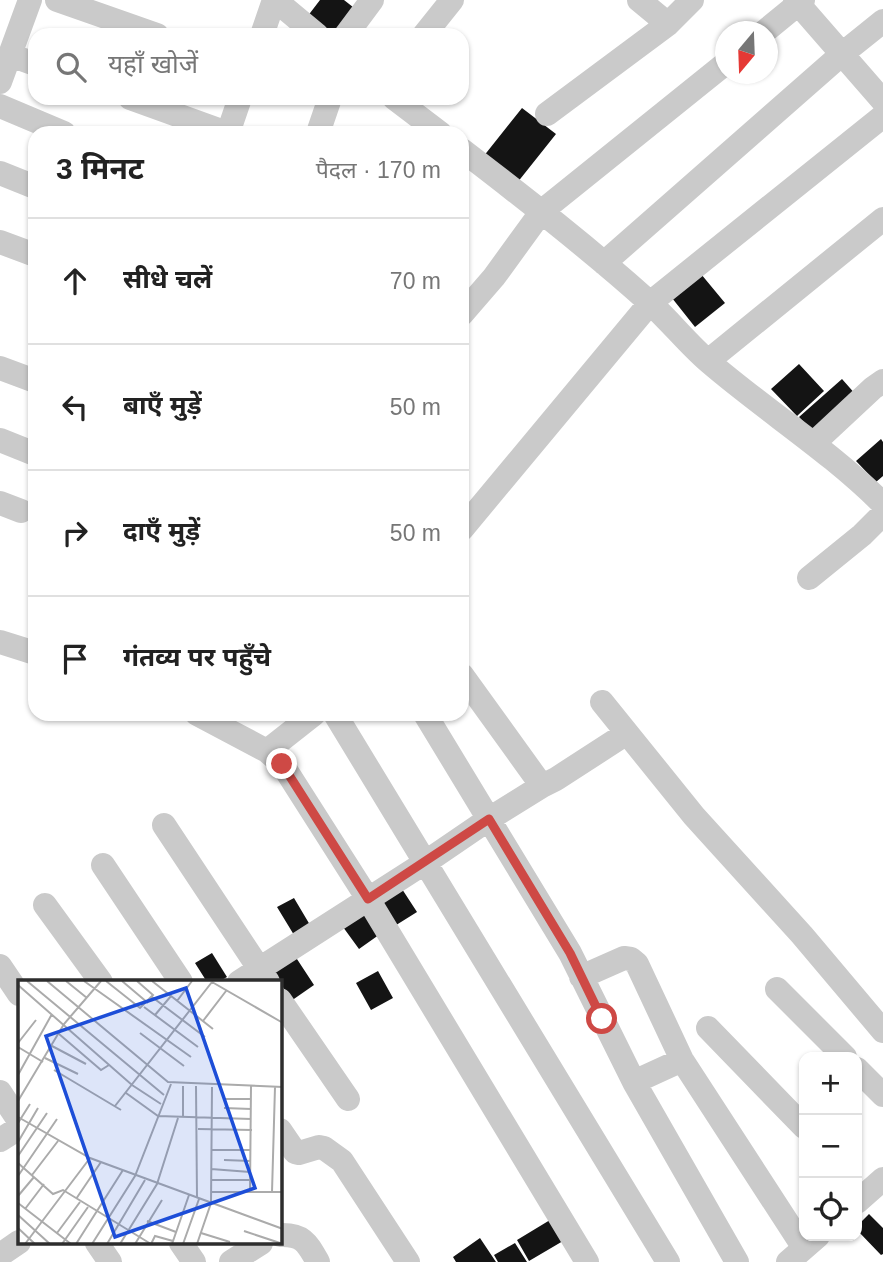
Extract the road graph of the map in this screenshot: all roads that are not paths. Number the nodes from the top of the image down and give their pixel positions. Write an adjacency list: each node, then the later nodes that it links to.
1 (30, 0): 18 (street)
2 (57, 0): 12 (street)
3 (275, 0): 13 (street); 14 (street)
4 (372, 0): 15 (street)
5 (452, 0): 16 (street)
6 (639, 0): 11 (street)
7 (692, 0): 11 (street)
8 (799, 1): 9 (street); 17 (street)
9 (776, 21)
10 (883, 21): 17 (street)
11 (668, 24): 28 (street)
12 (138, 28)
13 (265, 28)
14 (309, 28)
15 (351, 28)
16 (430, 28)
17 (842, 54): 22 (street); 42 (street)
18 (10, 55): 19 (street); 21 (street)
19 (28, 61)
20 (715, 72): 38 (street)
21 (0, 82)
22 (883, 101)
23 (149, 105): 31 (street)
24 (237, 105): 32 (street)
25 (328, 105): 33 (street)
26 (403, 105): 34 (street)
27 (0, 106): 30 (street)
28 (547, 114)
29 (883, 116): 43 (street)
30 (47, 126)
31 (208, 126)
32 (230, 126)
33 (320, 126)
34 (431, 126)
35 (469, 155): 38 (street)
36 (0, 173): 37 (street)
37 (28, 184)
38 (542, 211): 42 (street); 44 (street)
39 (883, 219): 45 (street)
40 (0, 242): 41 (street)
41 (28, 252)
42 (604, 263): 43 (street)
43 (650, 303): 45 (street); 54 (street)
44 (469, 306)
45 (708, 361): 50 (street)
46 (0, 368): 47 (street)
47 (28, 378)
48 (883, 381): 50 (street)
49 (0, 440): 51 (street)
50 (814, 443): 52 (street)
51 (28, 451)
52 (878, 491)
53 (883, 514): 55 (street)
54 (469, 521)
55 (809, 578)
56 (0, 642): 57 (street)
57 (28, 651)
58 (469, 685): 66 (street)
59 (602, 702): 64 (street)
60 (213, 721): 65 (street)
61 (305, 721): 65 (street)
62 (339, 721): 69 (street)
63 (429, 721): 67 (street)
64 (627, 733): 66 (street); 82 (street)
65 (267, 751): 71 (street)
66 (542, 786): 67 (street)
67 (489, 819): 69 (street); 74 (street)
68 (164, 824): 75 (street)
69 (426, 862): 71 (street); 104 (street)
70 (103, 865): 77 (street)
71 (368, 899): 75 (street); 103 (street)
72 (45, 905): 76 (street)
73 (0, 966): 79 (street)
74 (581, 977): 84 (street); 86 (street)
75 (255, 978)
76 (100, 980)
77 (180, 980)
78 (777, 989): 83 (street)
79 (18, 993)
80 (282, 1003): 89 (street)
81 (708, 1028): 91 (street)
82 (883, 1031)
83 (840, 1052)
84 (682, 1059): 86 (street); 98 (street)
85 (862, 1074): 88 (street)
86 (634, 1082): 105 (street)
87 (0, 1092): 90 (street)
88 (883, 1095)
89 (348, 1099)
90 (18, 1119)
91 (799, 1122)
92 (18, 1129): 94 (street)
93 (282, 1133): 102 (street)
94 (0, 1140)
95 (282, 1235): 101 (street)
96 (18, 1243): 99 (street)
97 (182, 1244): 100 (street)
98 (803, 1249)
99 (0, 1255)
100 (194, 1262)
101 (318, 1262)
102 (408, 1262)
103 (587, 1262)
104 (668, 1262)
105 (737, 1262)

